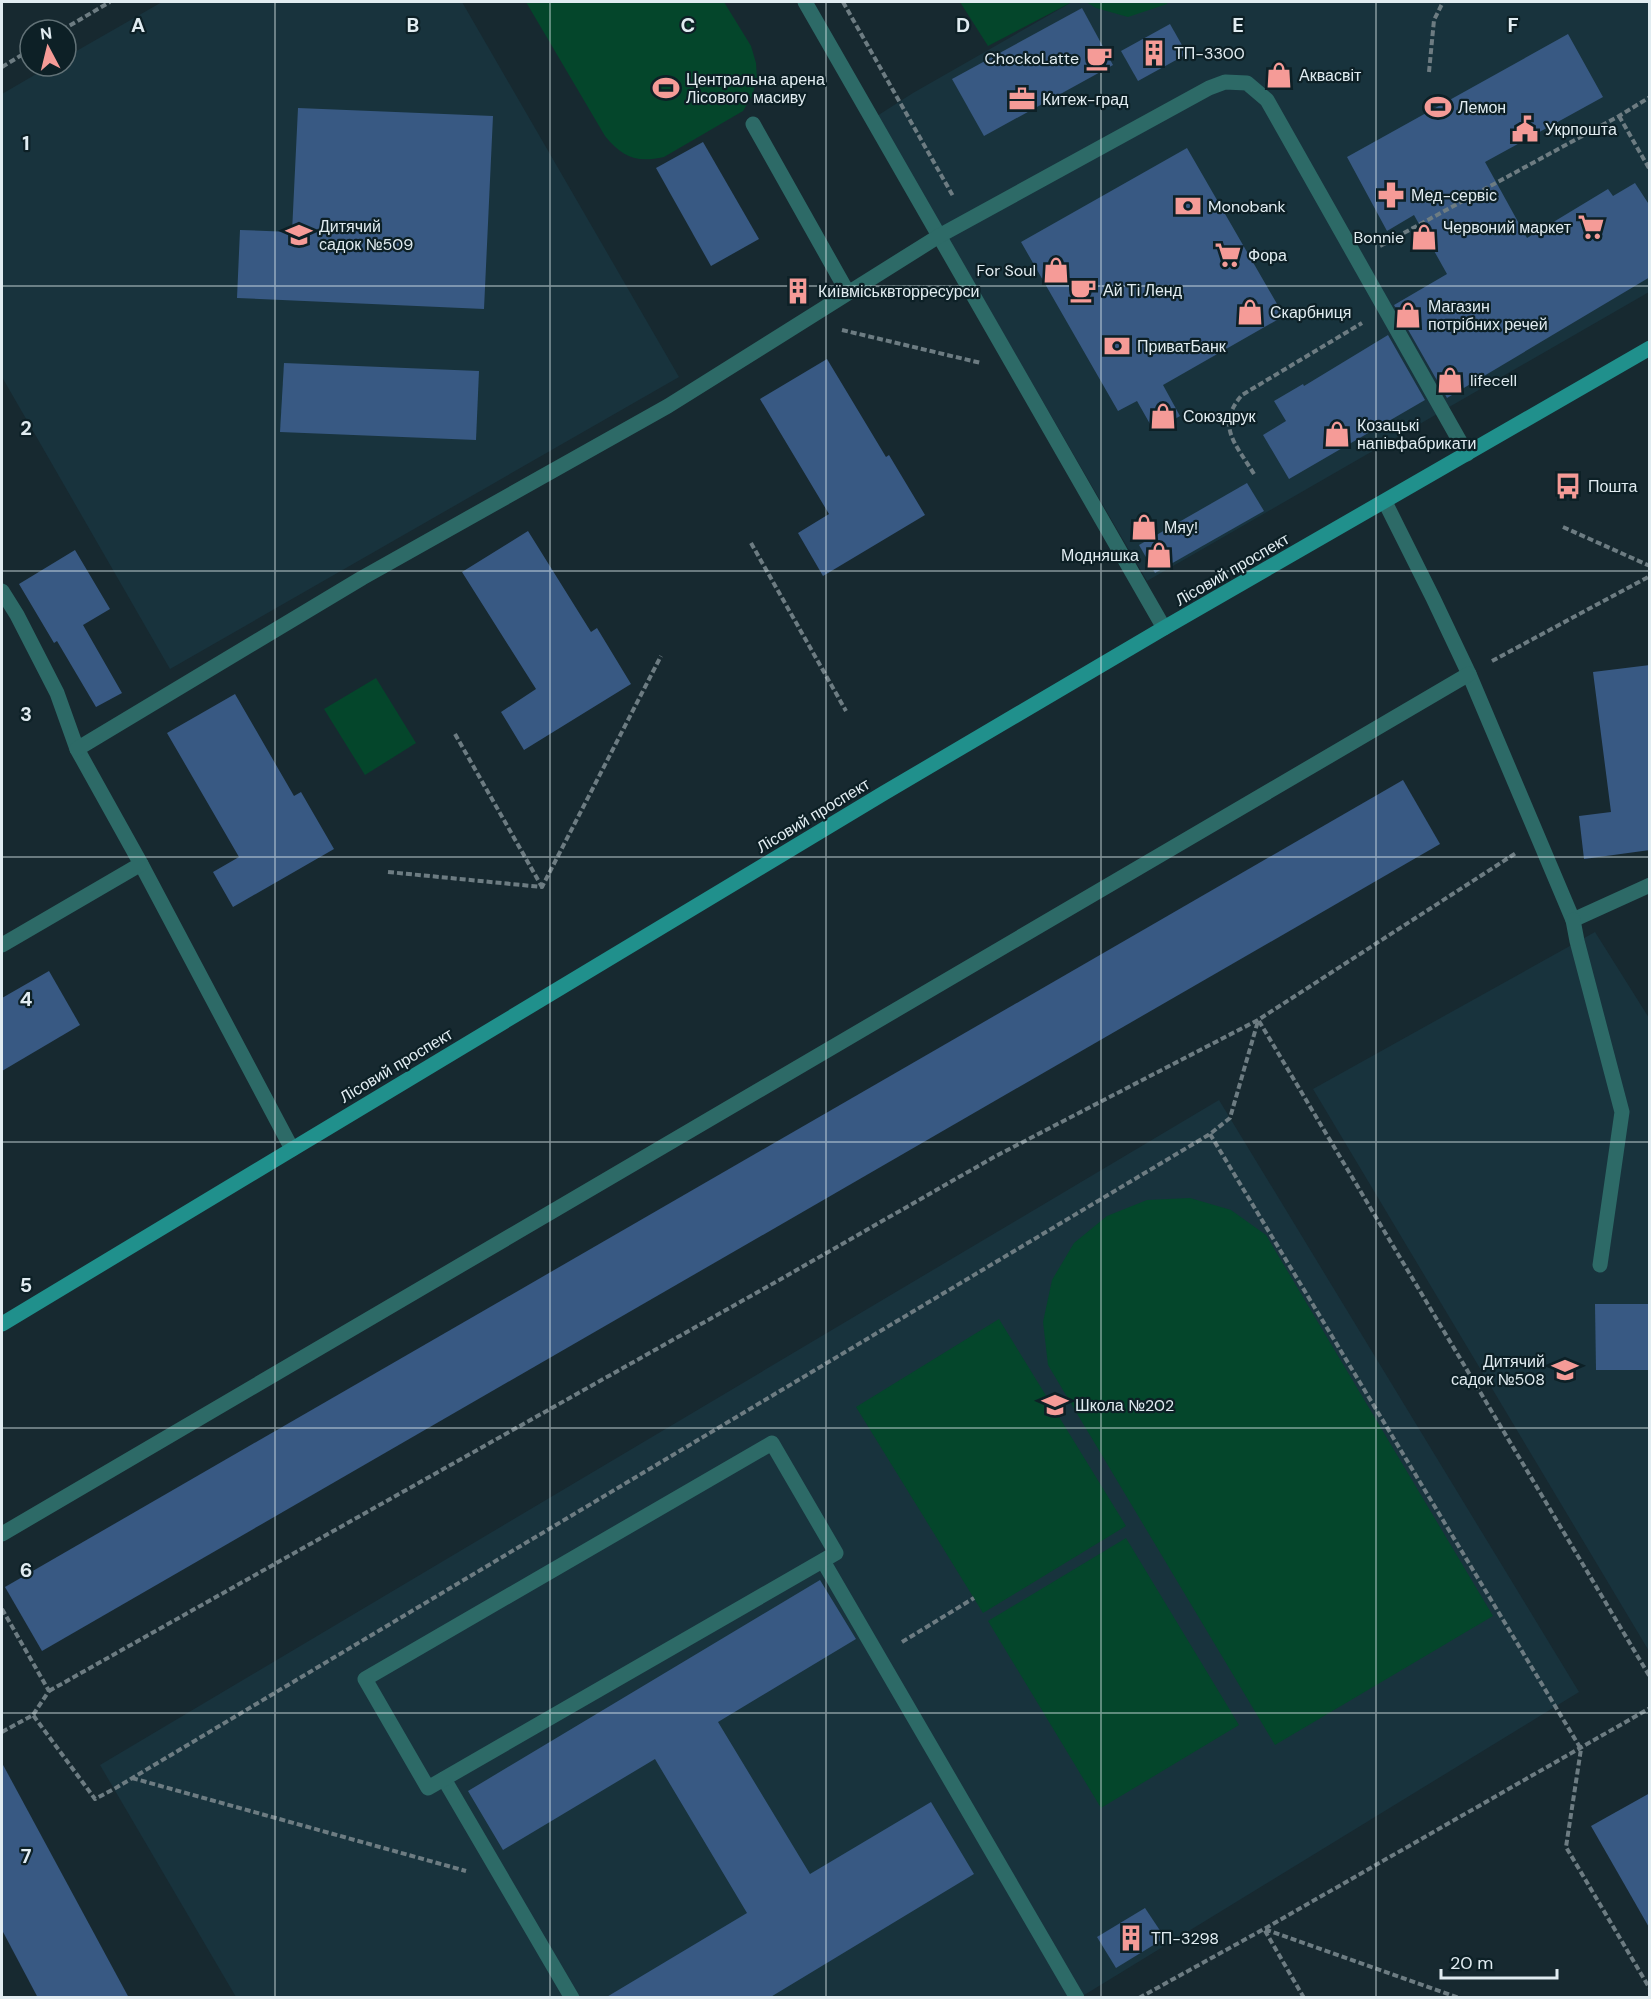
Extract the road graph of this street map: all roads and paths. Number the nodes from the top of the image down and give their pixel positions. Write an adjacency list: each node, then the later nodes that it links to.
1 (110, 2): 5 (path)
2 (805, 2): 14 (street)
3 (843, 2): 13 (path)
4 (1443, 2): 8 (path)
5 (78, 21)
6 (18, 57): 7 (path)
7 (2, 67)
8 (1429, 72)
9 (1650, 97): 10 (path)
10 (1619, 116): 12 (path); 15 (path)
11 (753, 124): 16 (street)
12 (1650, 170)
13 (967, 220): 14 (street); 15 (street)
14 (939, 236): 16 (street); 20 (street)
15 (1356, 260): 17 (street)
16 (848, 293): 18 (street)
17 (1384, 309): 21 (street); 22 (path)
18 (804, 321): 20 (path); 34 (street)
19 (1650, 348): 21 (street, Лісовий проспект)
20 (1018, 372): 29 (street)
21 (1467, 454): 23 (street, Лісовий проспект)
22 (1254, 474)
23 (1385, 502): 29 (street, Лісовий проспект); 31 (street)
24 (1563, 527): 26 (path)
25 (751, 543): 32 (path)
26 (1650, 566)
27 (1650, 576): 31 (path)
28 (2, 591): 34 (street)
29 (1164, 628): 44 (street, Лісовий проспект)
30 (661, 656): 39 (path)
31 (1469, 674): 35 (street); 47 (street)
32 (846, 711)
33 (455, 734): 39 (path)
34 (77, 749): 36 (street)
35 (1539, 838): 40 (street); 42 (path)
36 (141, 864): 41 (street); 44 (street)
37 (388, 872): 39 (path)
38 (1650, 885): 40 (street)
39 (542, 887)
40 (1573, 920): 45 (street)
41 (2, 945)
42 (1258, 1020): 43 (path); 52 (path); 53 (path)
43 (1210, 1134): 57 (path); 58 (path)
44 (292, 1149): 46 (street, Лісовий проспект)
45 (1600, 1265)
46 (2, 1324)
47 (2, 1534)
48 (823, 1561): 51 (street); 59 (street); 59 (street)
49 (974, 1598): 51 (path)
50 (2, 1609): 53 (path)
51 (879, 1656): 64 (street)
52 (1650, 1677)
53 (49, 1690): 55 (path)
54 (1650, 1708): 57 (path)
55 (33, 1715): 56 (path); 58 (path)
56 (2, 1732)
57 (1581, 1749): 61 (path); 62 (path)
58 (132, 1778): 60 (path)
59 (444, 1779): 60 (street)
60 (504, 1881): 63 (street)
61 (1264, 1929): 65 (path); 66 (path); 67 (path)
62 (1650, 1989)
63 (572, 1998)
64 (1077, 1998)
65 (1139, 1998)
66 (1304, 1998)
67 (1459, 1998)

